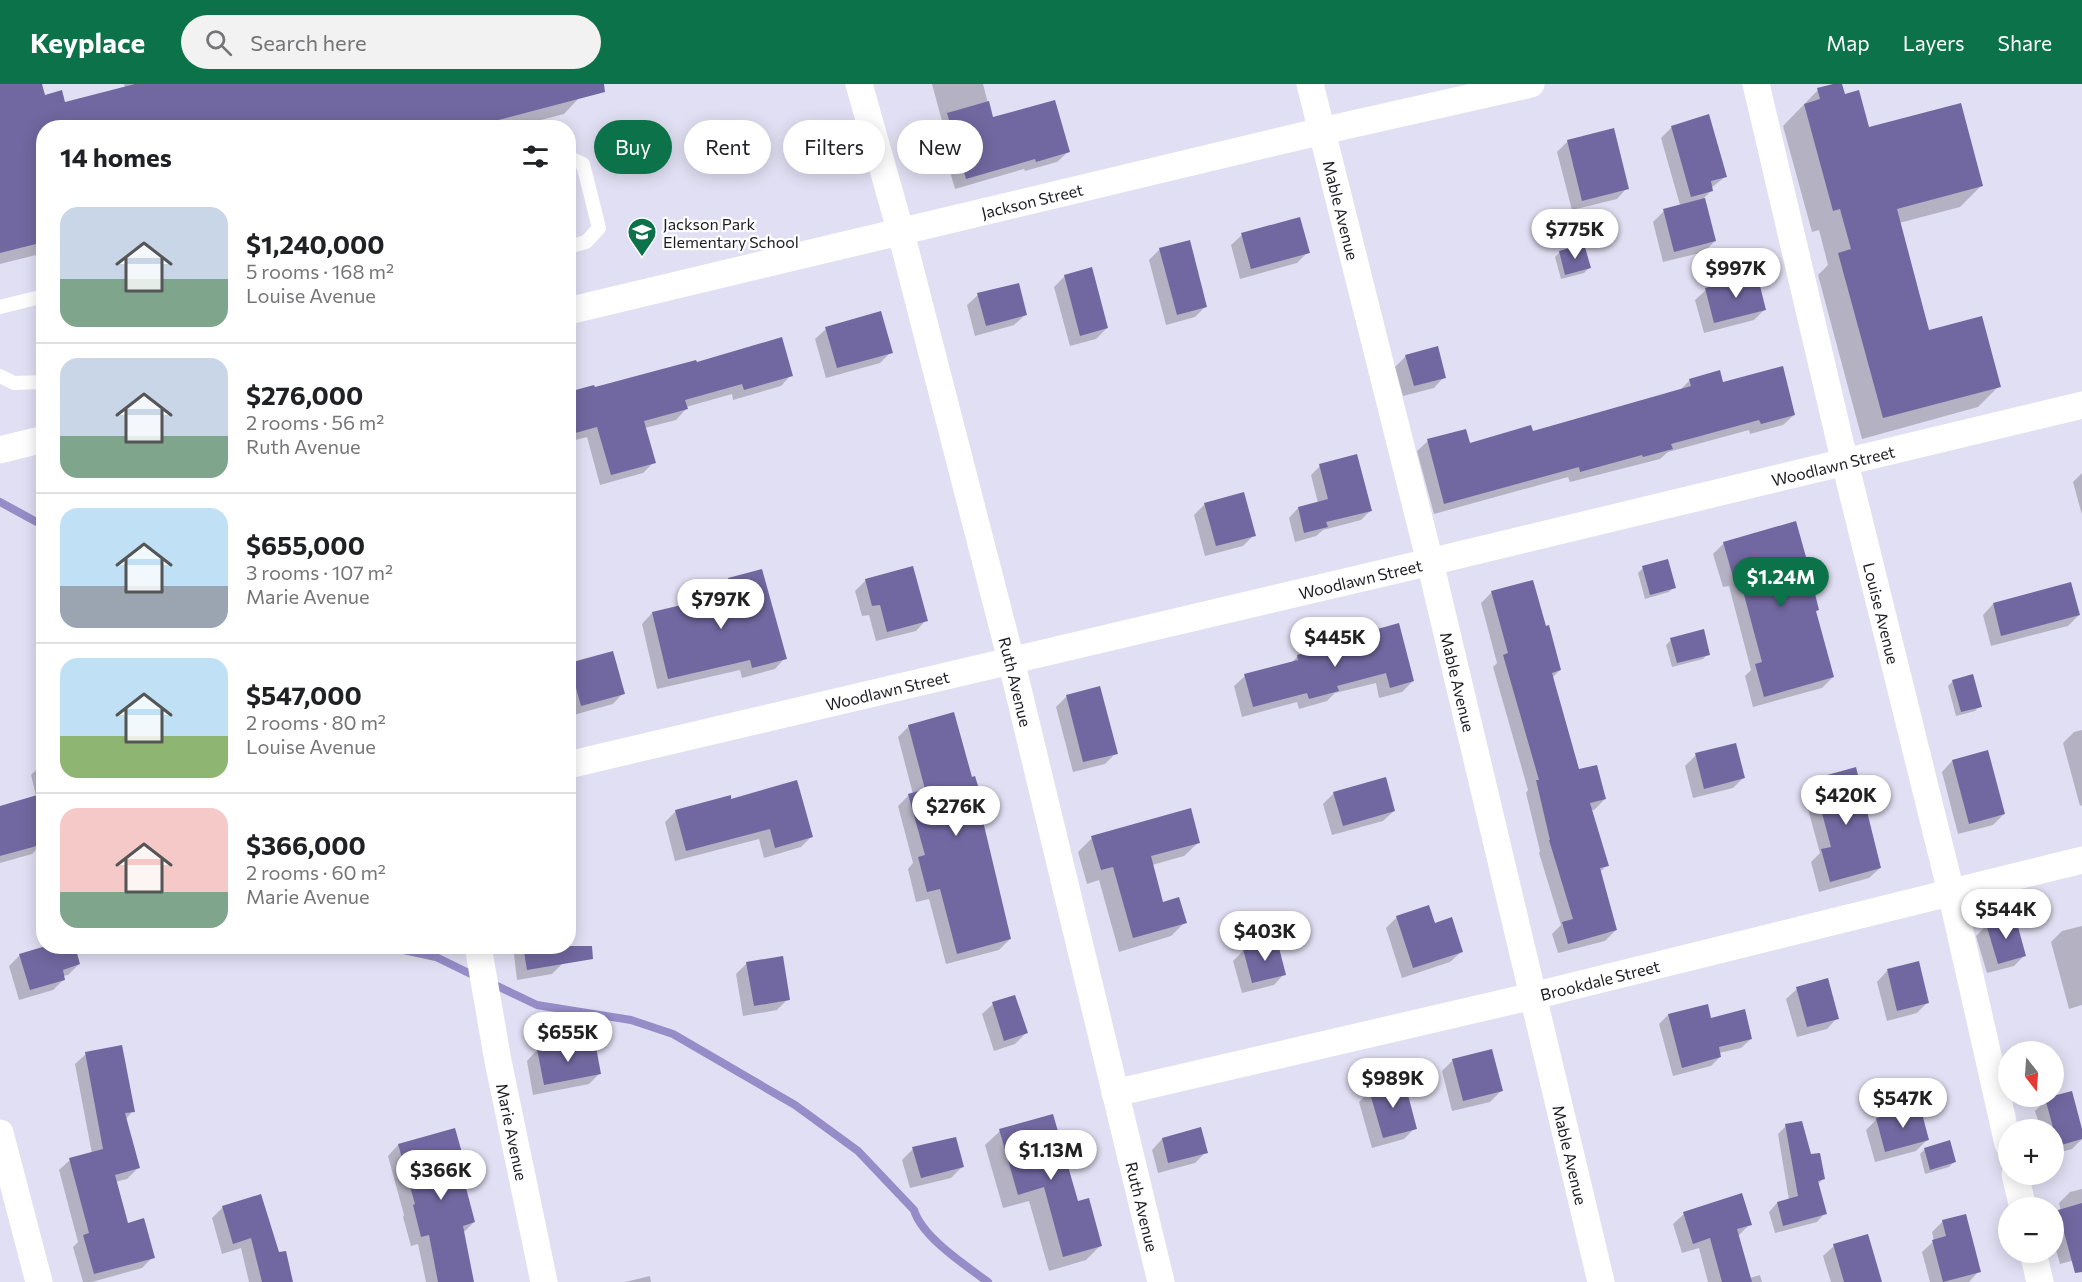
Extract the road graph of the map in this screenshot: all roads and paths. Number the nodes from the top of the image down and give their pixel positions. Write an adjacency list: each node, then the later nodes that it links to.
1 (859, 84): 7 (street, Ruth Avenue)
2 (1310, 84): 5 (street, Mable Avenue)
3 (1531, 84): 5 (street, Jackson Street)
4 (1756, 84): 17 (street, Louise Avenue)
5 (1322, 131): 7 (street, Jackson Street); 18 (street, Mable Avenue)
6 (576, 161): 8 (lane)
7 (901, 233): 11 (street, Jackson Street); 19 (street, Ruth Avenue)
8 (576, 244)
9 (36, 298): 10 (lane)
10 (0, 307)
11 (576, 309)
12 (0, 376): 13 (lane)
13 (36, 382)
14 (2082, 405): 17 (street, Woodlawn Street)
15 (36, 441): 16 (street)
16 (0, 450)
17 (1845, 463): 18 (street, Woodlawn Street); 22 (street, Louise Avenue)
18 (1430, 562): 19 (street, Woodlawn Street); 24 (street, Mable Avenue)
19 (1011, 660): 20 (street, Woodlawn Street); 25 (street, Ruth Avenue)
20 (576, 763)
21 (2082, 860): 22 (street, Brookdale Street)
22 (1951, 892): 24 (street, Brookdale Street); 26 (street, Louise Avenue)
23 (480, 954): 30 (street, Marie Avenue)
24 (1533, 996): 25 (street, Brookdale Street); 32 (street, Mable Avenue)
25 (1115, 1093): 31 (street, Ruth Avenue)
26 (2002, 1119)
27 (0, 1133): 29 (street)
28 (2036, 1263): 33 (street)
29 (39, 1282)
30 (544, 1282)
31 (1161, 1282)
32 (1601, 1282)
33 (2040, 1282)

